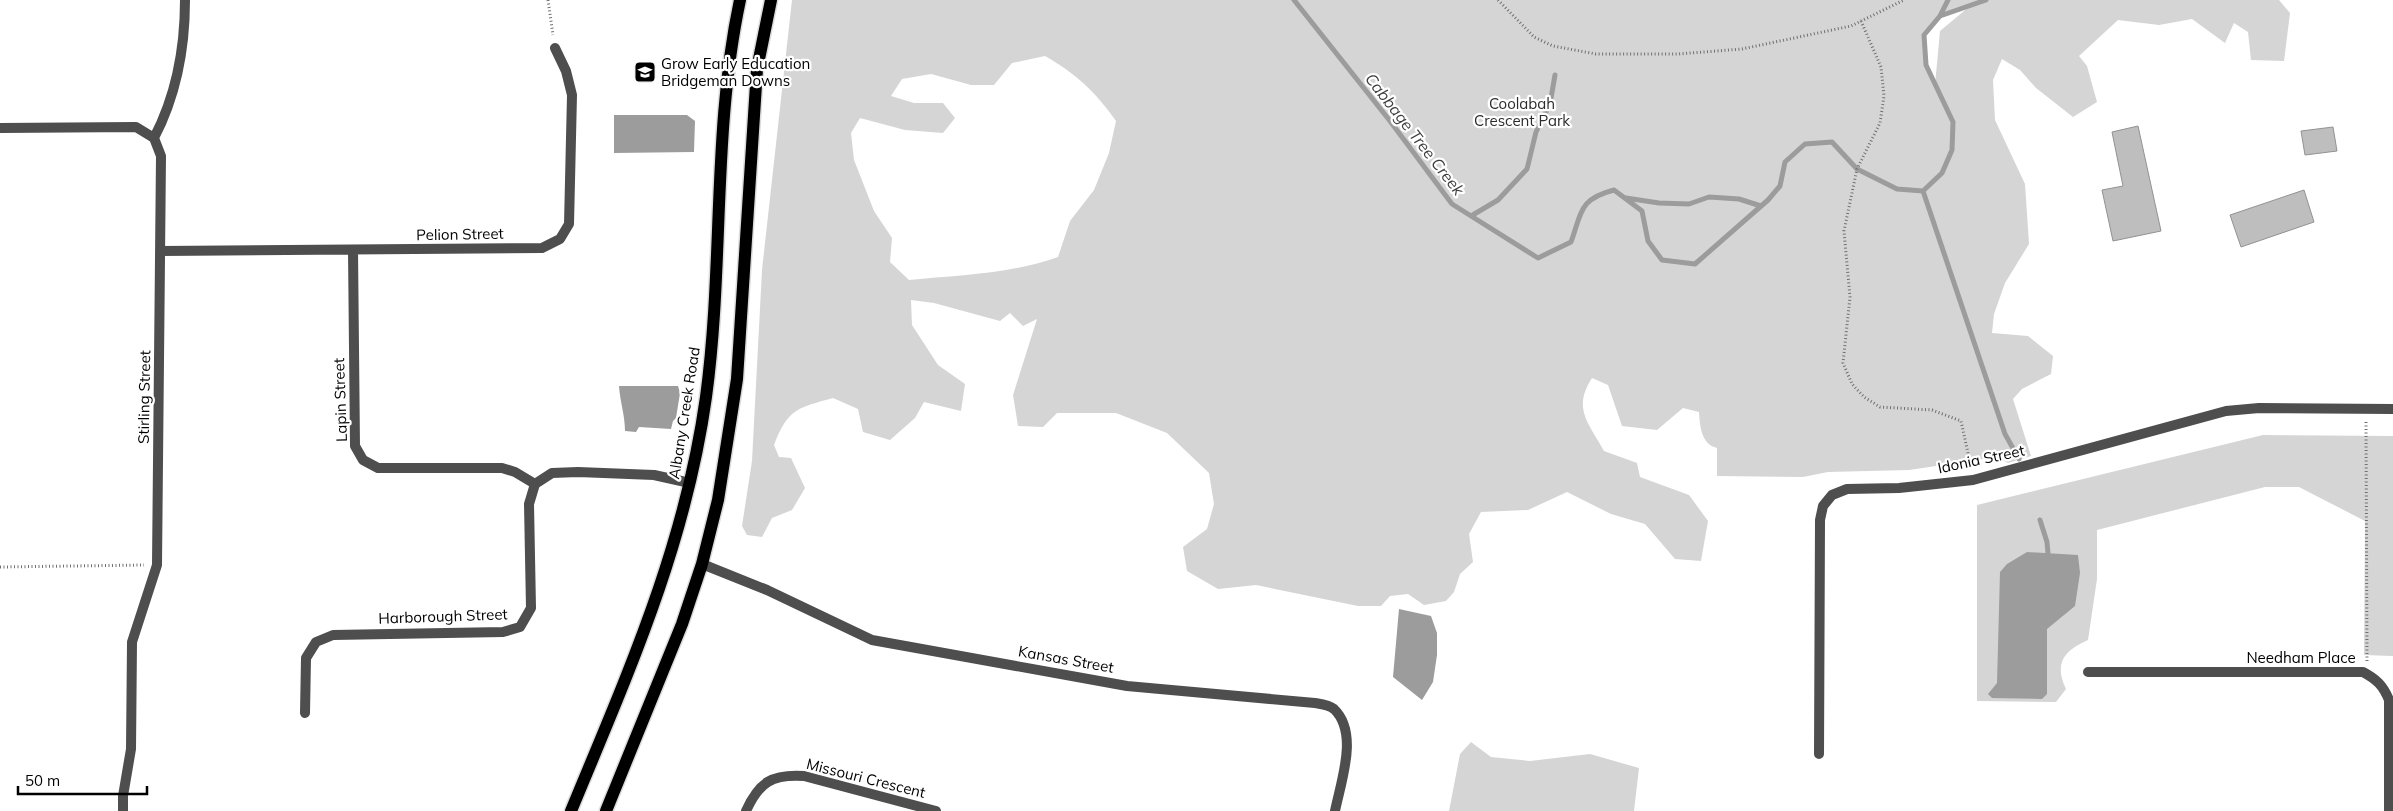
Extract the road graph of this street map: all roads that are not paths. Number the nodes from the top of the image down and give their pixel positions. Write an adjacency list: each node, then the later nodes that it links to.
1 (185, 0): 6 (street)
2 (740, 0): 11 (main road, Albany Creek Road)
3 (771, 0): 12 (main road)
4 (555, 48): 7 (street, Pelion Street)
5 (0, 128): 6 (street)
6 (154, 138): 8 (street, Stirling Street)
7 (352, 250): 8 (street, Pelion Street); 10 (street, Lapin Street)
8 (161, 251): 16 (street, Stirling Street)
9 (2393, 409): 15 (street, Idonia Street)
10 (535, 484): 11 (street); 14 (street, Harborough Street)
11 (690, 484): 17 (main road, Albany Creek Road)
12 (702, 564): 18 (main road); 21 (street, Kansas Street)
13 (2088, 672): 22 (street, Needham Place)
14 (305, 712)
15 (1819, 754)
16 (123, 811)
17 (572, 811)
18 (606, 811)
19 (746, 811): 20 (street, Missouri Crescent)
20 (936, 811)
21 (1335, 811)
22 (2389, 811)

